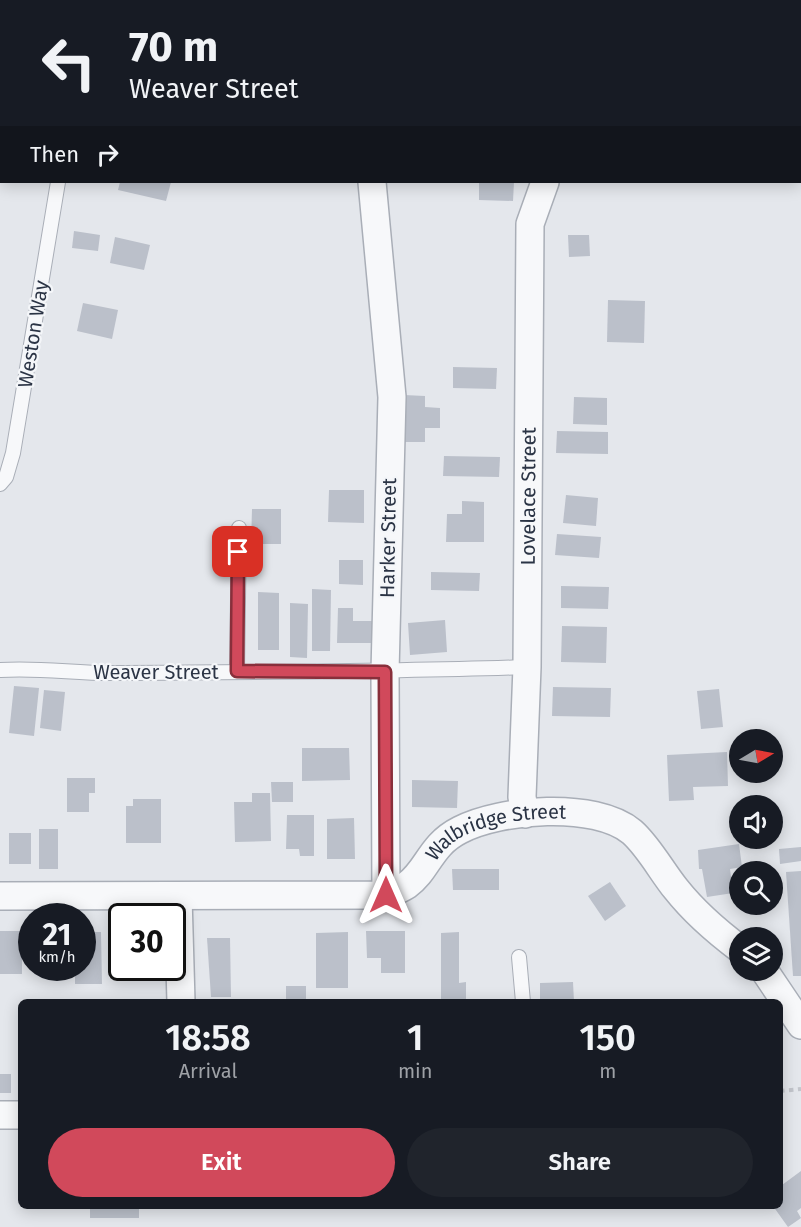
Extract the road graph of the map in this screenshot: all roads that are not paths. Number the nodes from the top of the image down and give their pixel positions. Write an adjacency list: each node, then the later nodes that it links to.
1 (58, 183): 4 (lane, Weston Way)
2 (372, 183): 9 (street, Harker Street)
3 (545, 183): 6 (street, Lovelace Street)
4 (0, 484)
5 (239, 528): 8 (lane)
6 (528, 667): 9 (lane, Weaver Street); 10 (street, Lovelace Street)
7 (0, 670): 8 (lane, Weaver Street)
8 (237, 671): 9 (lane, Weaver Street)
9 (385, 672): 11 (street, Harker Street)
10 (525, 814): 11 (street, Walbridge Street); 14 (street, Walbridge Street)
11 (386, 895): 13 (street)
12 (0, 896): 13 (street)
13 (178, 897): 17 (street)
14 (729, 940)
15 (519, 957): 18 (lane)
16 (771, 981): 19 (street)
17 (181, 999)
18 (523, 999)
19 (801, 1025)
20 (0, 1115): 21 (street)
21 (18, 1115)

